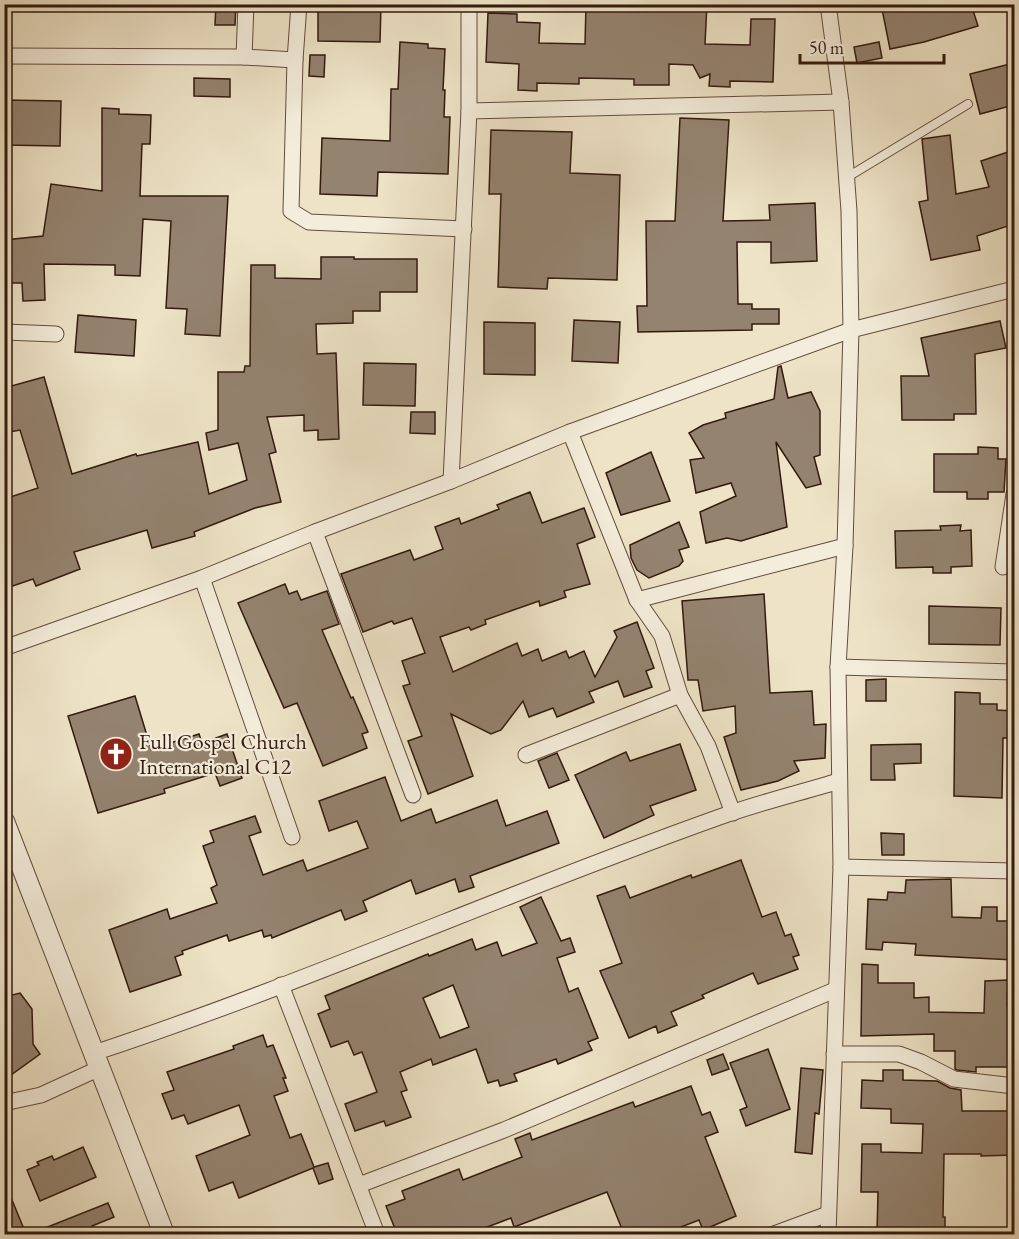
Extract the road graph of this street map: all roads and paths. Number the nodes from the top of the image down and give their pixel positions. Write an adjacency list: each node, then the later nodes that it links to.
1 (246, 4): 6 (street)
2 (299, 4): 7 (street)
3 (469, 4): 10 (street)
4 (828, 4): 8 (street)
5 (4, 56): 6 (street)
6 (244, 57): 7 (street)
7 (295, 60): 12 (street)
8 (841, 102): 10 (street); 11 (street)
9 (968, 105): 11 (lane)
10 (469, 111): 12 (street)
11 (846, 178): 14 (street)
12 (464, 229): 18 (street)
13 (1014, 289): 14 (street)
14 (851, 330): 17 (street); 21 (street)
15 (4, 332): 16 (street)
16 (56, 334)
17 (570, 432): 18 (street); 24 (street)
18 (451, 481): 20 (street)
19 (1014, 494): 22 (street)
20 (315, 532): 23 (street); 31 (street)
21 (844, 546): 24 (street); 26 (street)
22 (1003, 567)
23 (202, 578): 25 (street); 34 (street)
24 (638, 600): 28 (street)
25 (4, 648)
26 (838, 667): 27 (street); 30 (street)
27 (1014, 672)
28 (680, 695): 29 (street); 32 (street)
29 (526, 755)
30 (839, 781): 32 (street); 36 (street)
31 (413, 795)
32 (732, 813): 38 (street)
33 (4, 821): 35 (street)
34 (292, 837)
35 (12, 860): 41 (street)
36 (841, 867): 37 (street); 39 (street)
37 (1014, 871)
38 (281, 985): 41 (street); 44 (street)
39 (835, 990): 40 (street); 44 (street)
40 (834, 1054): 42 (street); 45 (street)
41 (97, 1061): 43 (street); 46 (street)
42 (1014, 1086)
43 (4, 1103)
44 (359, 1185): 47 (street)
45 (828, 1214): 48 (street); 49 (street)
46 (164, 1234)
47 (377, 1234)
48 (774, 1234)
49 (828, 1234)

